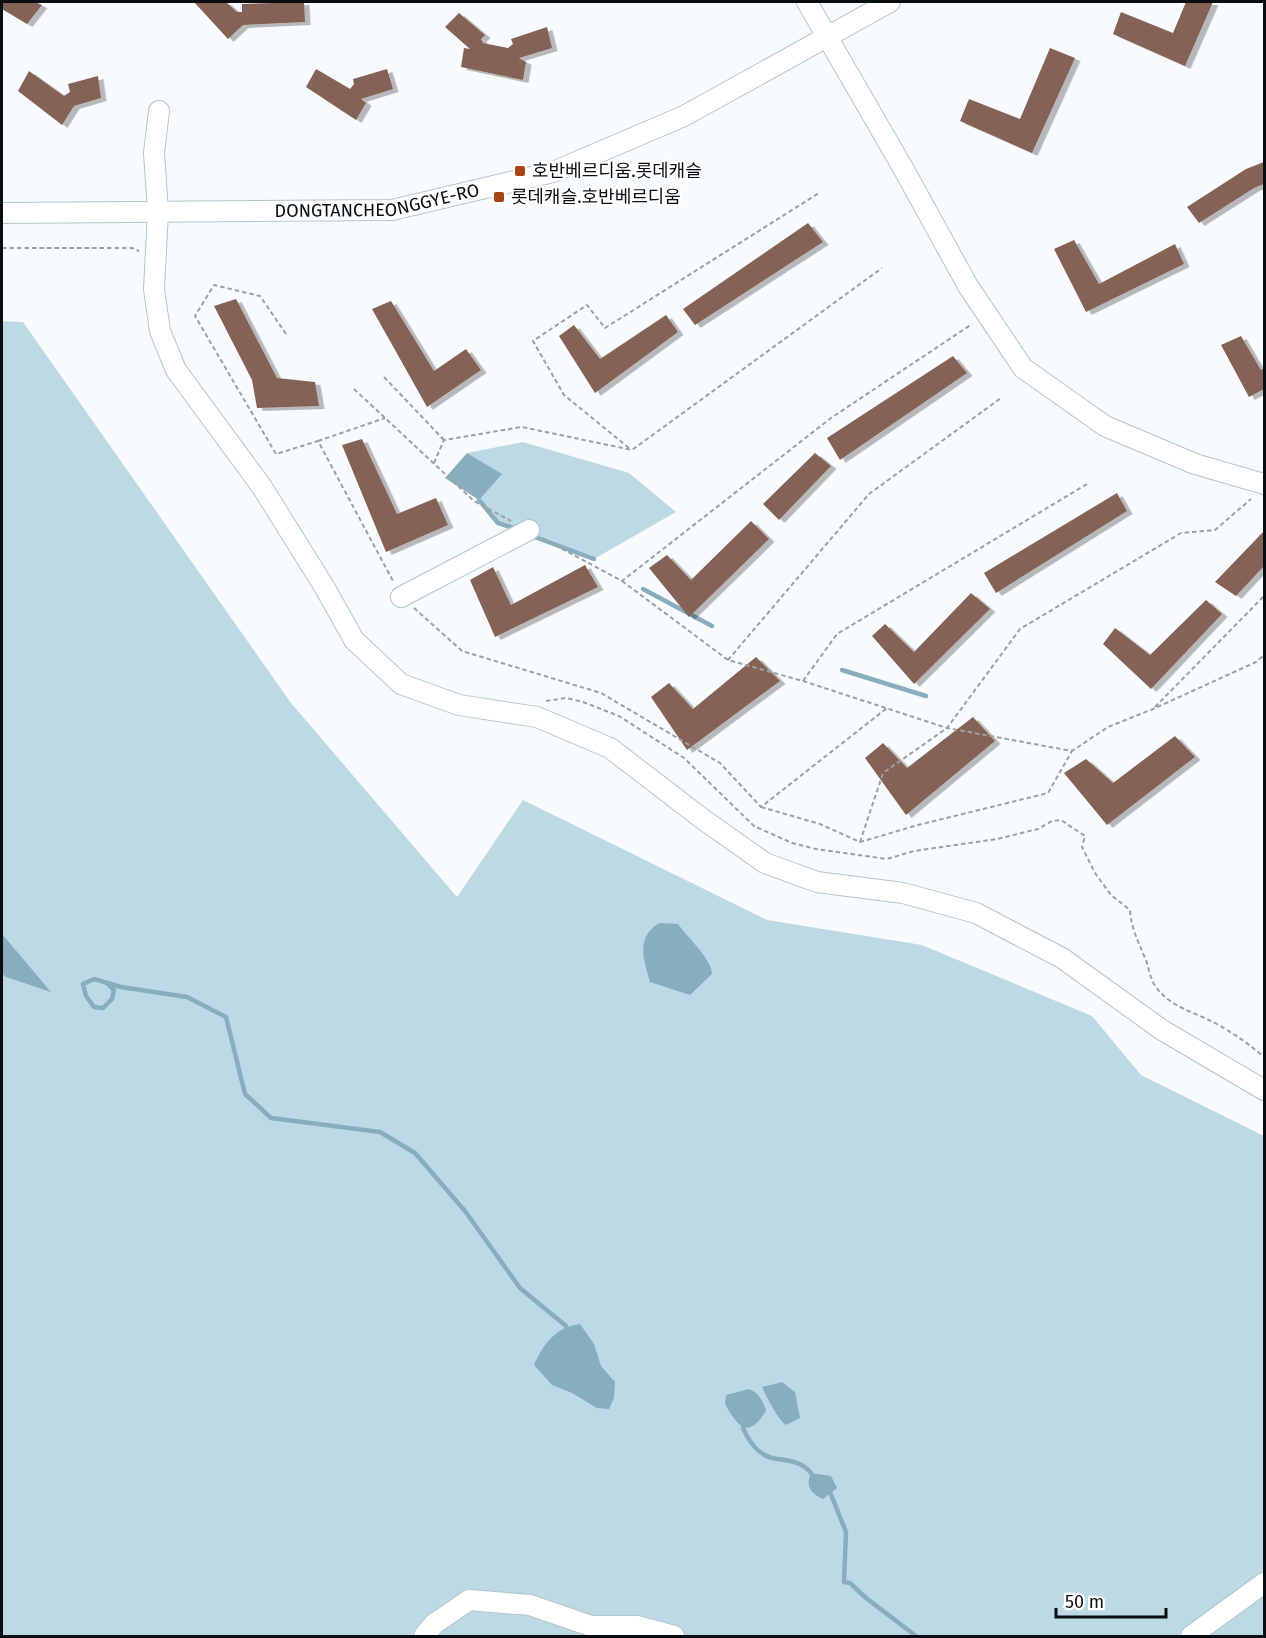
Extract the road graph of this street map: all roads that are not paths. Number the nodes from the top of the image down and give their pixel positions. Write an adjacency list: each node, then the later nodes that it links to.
1 (807, 2): 3 (street)
2 (890, 2): 3 (street, DONGTANCHEONGGYE-RO)
3 (827, 37): 5 (street, DONGTANCHEONGGYE-RO); 7 (street)
4 (159, 111): 5 (street)
5 (158, 212): 6 (street, DONGTANCHEONGGYE-RO); 10 (street)
6 (2, 213)
7 (1260, 489)
8 (529, 530): 9 (street)
9 (401, 597)
10 (1264, 1090)
11 (1264, 1583): 14 (street)
12 (424, 1636): 13 (street)
13 (674, 1636)
14 (1191, 1636)

